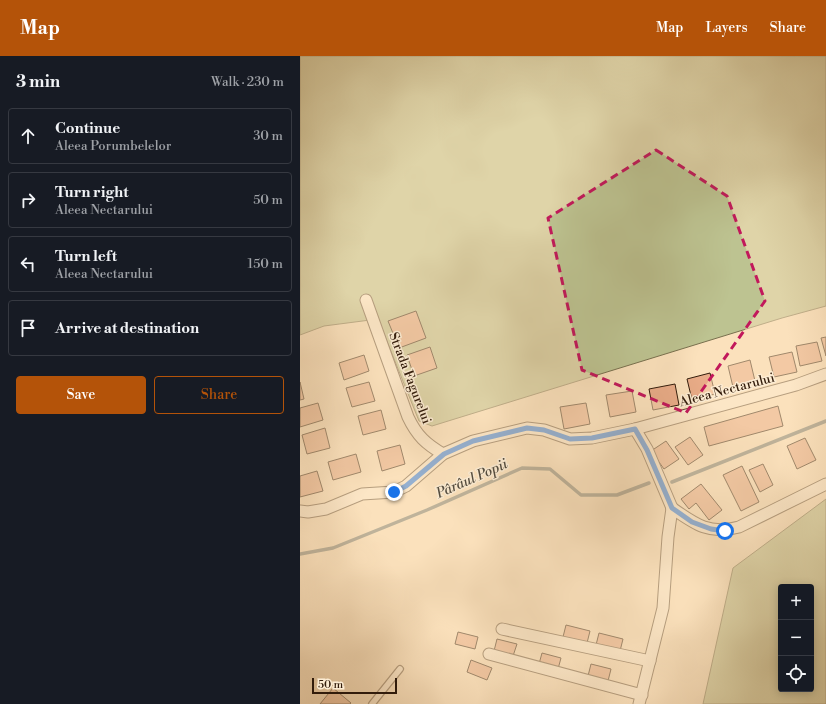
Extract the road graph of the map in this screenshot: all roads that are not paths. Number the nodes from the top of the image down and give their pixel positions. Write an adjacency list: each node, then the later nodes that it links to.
1 (366, 300): 4 (street, Strada Fagurelui)
2 (826, 374): 3 (street, Aleea Nectarului)
3 (635, 429): 4 (street, Aleea Nectarului); 6 (street)
4 (444, 454): 7 (street, Aleea Nectarului)
5 (826, 484): 6 (street)
6 (672, 508): 10 (street)
7 (300, 511)
8 (502, 629): 10 (street)
9 (489, 654): 12 (street)
10 (650, 661): 12 (street)
11 (400, 669): 13 (lane)
12 (641, 700)
13 (372, 704)

